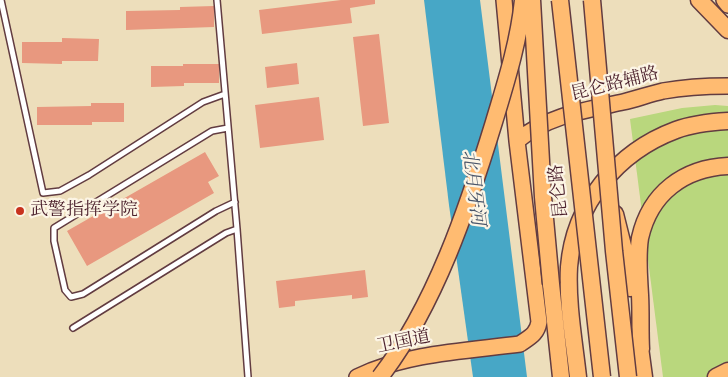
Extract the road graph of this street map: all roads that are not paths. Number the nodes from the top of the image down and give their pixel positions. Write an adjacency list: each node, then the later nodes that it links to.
1 (1, 0): 13 (lane)
2 (216, 0): 13 (lane)
3 (504, 0): 16 (main road)
4 (523, 0): 26 (highway, bridge)
5 (532, 0): 27 (highway, bridge)
6 (560, 0): 29 (highway, 昆仑路, bridge)
7 (592, 0): 18 (highway, bridge)
8 (699, 0): 11 (highway)
9 (724, 0): 10 (main road)
10 (728, 5)
11 (728, 30)
12 (728, 86): 16 (main road, 昆仑路辅路)
13 (225, 94): 15 (lane)
14 (728, 121): 28 (highway, bridge)
15 (228, 128): 19 (lane); 19 (lane)
16 (517, 141): 25 (main road, 卫国道)
17 (728, 166): 22 (highway)
18 (609, 190): 22 (highway, bridge); 30 (highway, bridge)
19 (234, 202): 20 (lane)
20 (237, 229): 21 (lane); 24 (lane)
21 (73, 328)
22 (641, 349): 31 (highway)
23 (728, 371): 32 (highway)
24 (248, 377)
25 (357, 377)
26 (380, 377)
27 (562, 377)
28 (578, 377)
29 (602, 377)
30 (628, 377)
31 (644, 377)
32 (716, 377)

